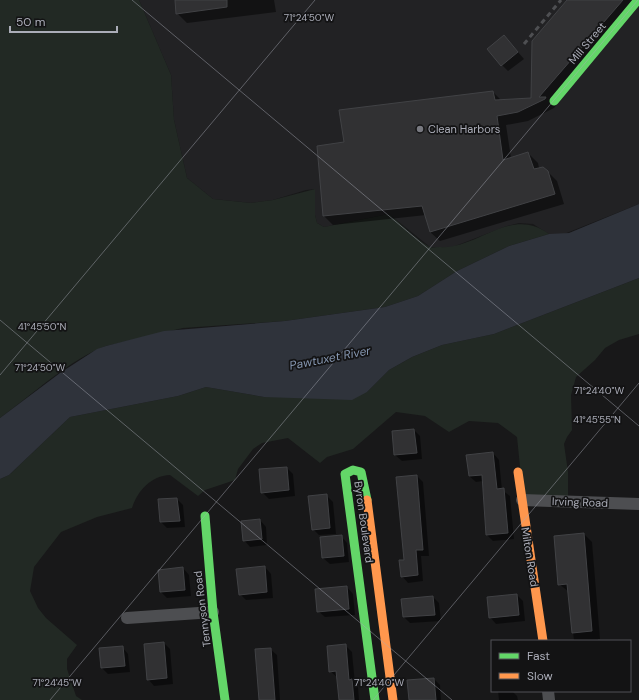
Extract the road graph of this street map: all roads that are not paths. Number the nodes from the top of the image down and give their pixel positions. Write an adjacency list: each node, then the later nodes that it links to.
1 (638, 0): 2 (street, Mill Street)
2 (554, 101)
3 (518, 472): 4 (street, Milton Road)
4 (522, 500): 5 (street, Irving Road); 9 (street, Milton Road)
5 (639, 504)
6 (205, 516): 7 (street, Tennyson Road)
7 (213, 612): 8 (street); 10 (street, Tennyson Road)
8 (127, 618)
9 (543, 640)
10 (225, 700)
11 (375, 700): 12 (street, Byron Boulevard)
12 (393, 700)

